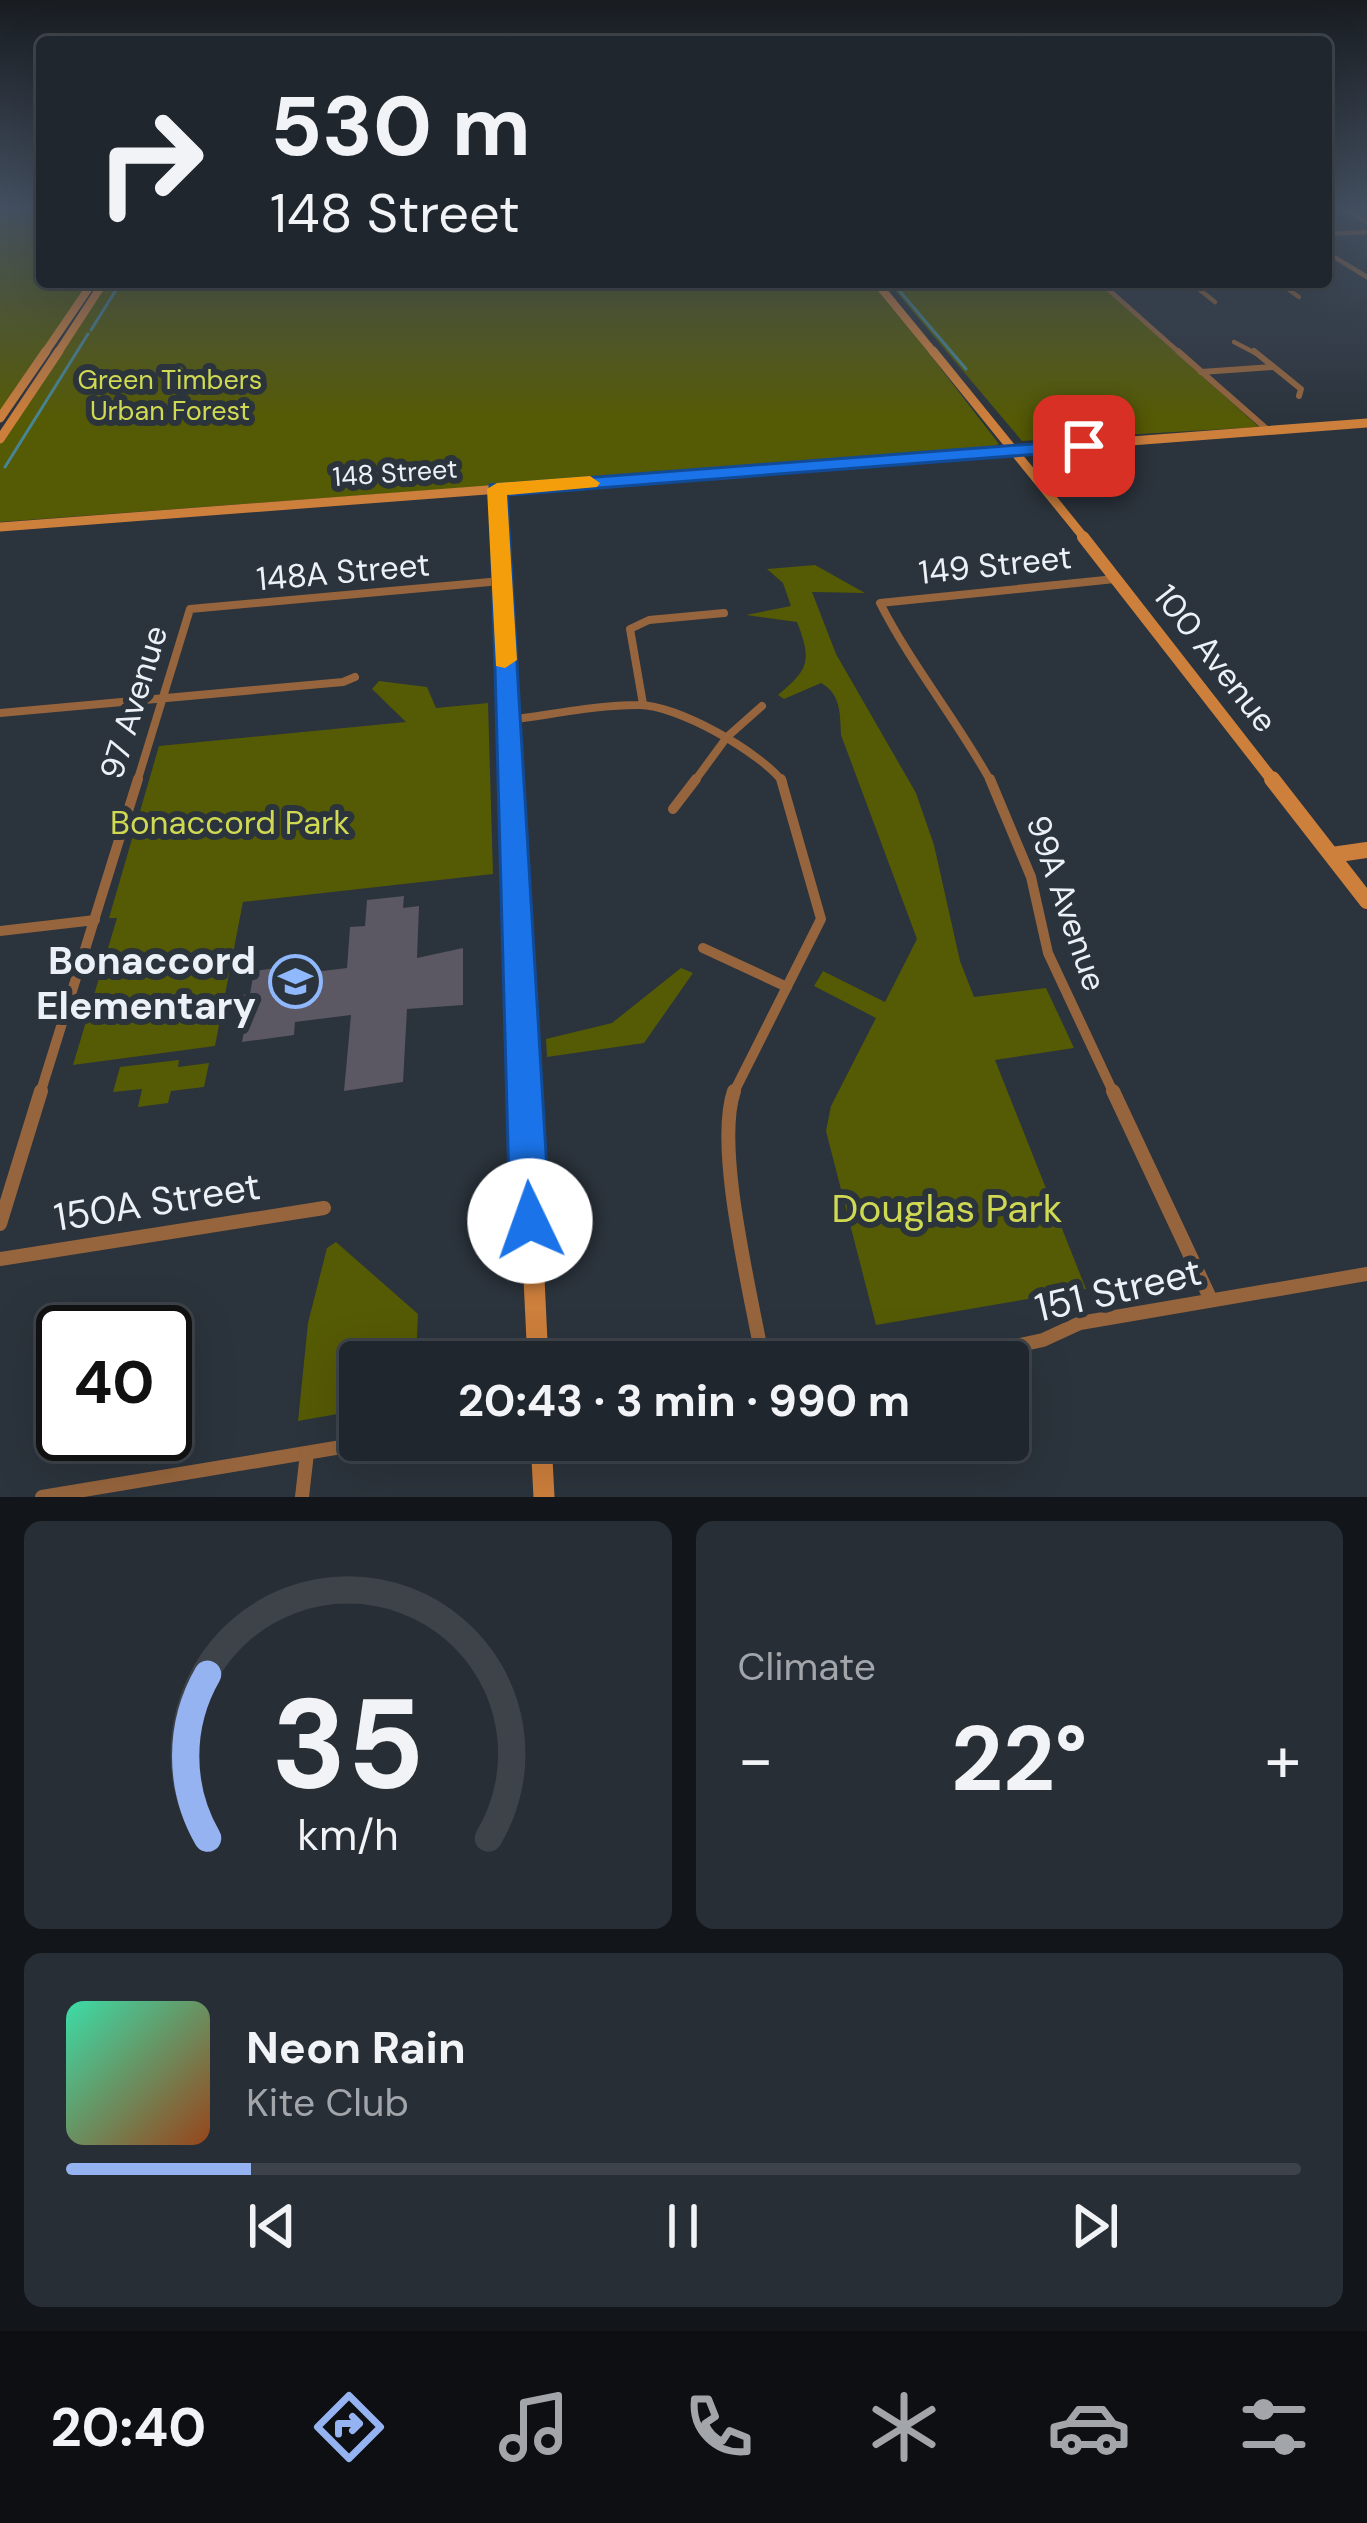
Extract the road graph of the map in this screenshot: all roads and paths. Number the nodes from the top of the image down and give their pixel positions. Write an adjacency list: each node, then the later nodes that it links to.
1 (89, 288): 14 (main road)
2 (100, 288): 17 (main road)
3 (881, 288): 18 (main road, 100 Avenue)
4 (890, 288): 18 (main road, 100 Avenue)
5 (1107, 288): 12 (street)
6 (1198, 288): 9 (street)
7 (1287, 288): 8 (street)
8 (1300, 297)
9 (1215, 302)
10 (1234, 342): 11 (street)
11 (1273, 367): 12 (street); 13 (street)
12 (1201, 372): 16 (street)
13 (1299, 396)
14 (0, 418)
15 (1367, 423): 16 (main road, 148 Street)
16 (1269, 431): 18 (main road, 148 Street)
17 (0, 439)
18 (1016, 452): 19 (main road, 148 Street); 21 (main road, 100 Avenue)
19 (497, 489): 20 (main road, 148 Street); 22 (main road)
20 (0, 527)
21 (1115, 579): 23 (street, 149 Street); 35 (main road, 100 Avenue)
22 (501, 581): 24 (street, 148A Street); 31 (main road)
23 (880, 603): 45 (street, 99A Avenue)
24 (190, 609): 27 (street, 97 Avenue)
25 (724, 613): 28 (street)
26 (356, 677): 27 (street)
27 (163, 698): 30 (street); 37 (street, 97 Avenue)
28 (643, 704): 31 (street); 32 (street)
29 (762, 706): 32 (street)
30 (0, 713)
31 (508, 720): 46 (main road)
32 (728, 736): 33 (street); 40 (street)
33 (673, 809)
34 (1367, 850): 35 (main road)
35 (1332, 855): 36 (main road, 100 Avenue)
36 (1367, 901)
37 (95, 920): 38 (street); 42 (street, 97 Avenue)
38 (0, 931)
39 (703, 948): 40 (street)
40 (787, 987): 47 (street)
41 (324, 1208): 43 (street, 150A Street)
42 (0, 1224)
43 (0, 1259)
44 (1367, 1274): 45 (street, 151 Street)
45 (1210, 1300): 48 (street, 151 Street)
46 (537, 1341)
47 (760, 1341)
48 (1029, 1343)
49 (339, 1448): 50 (street)
50 (307, 1453): 52 (street); 53 (street)
51 (543, 1461): 54 (main road)
52 (42, 1497)
53 (302, 1497)
54 (544, 1497)

